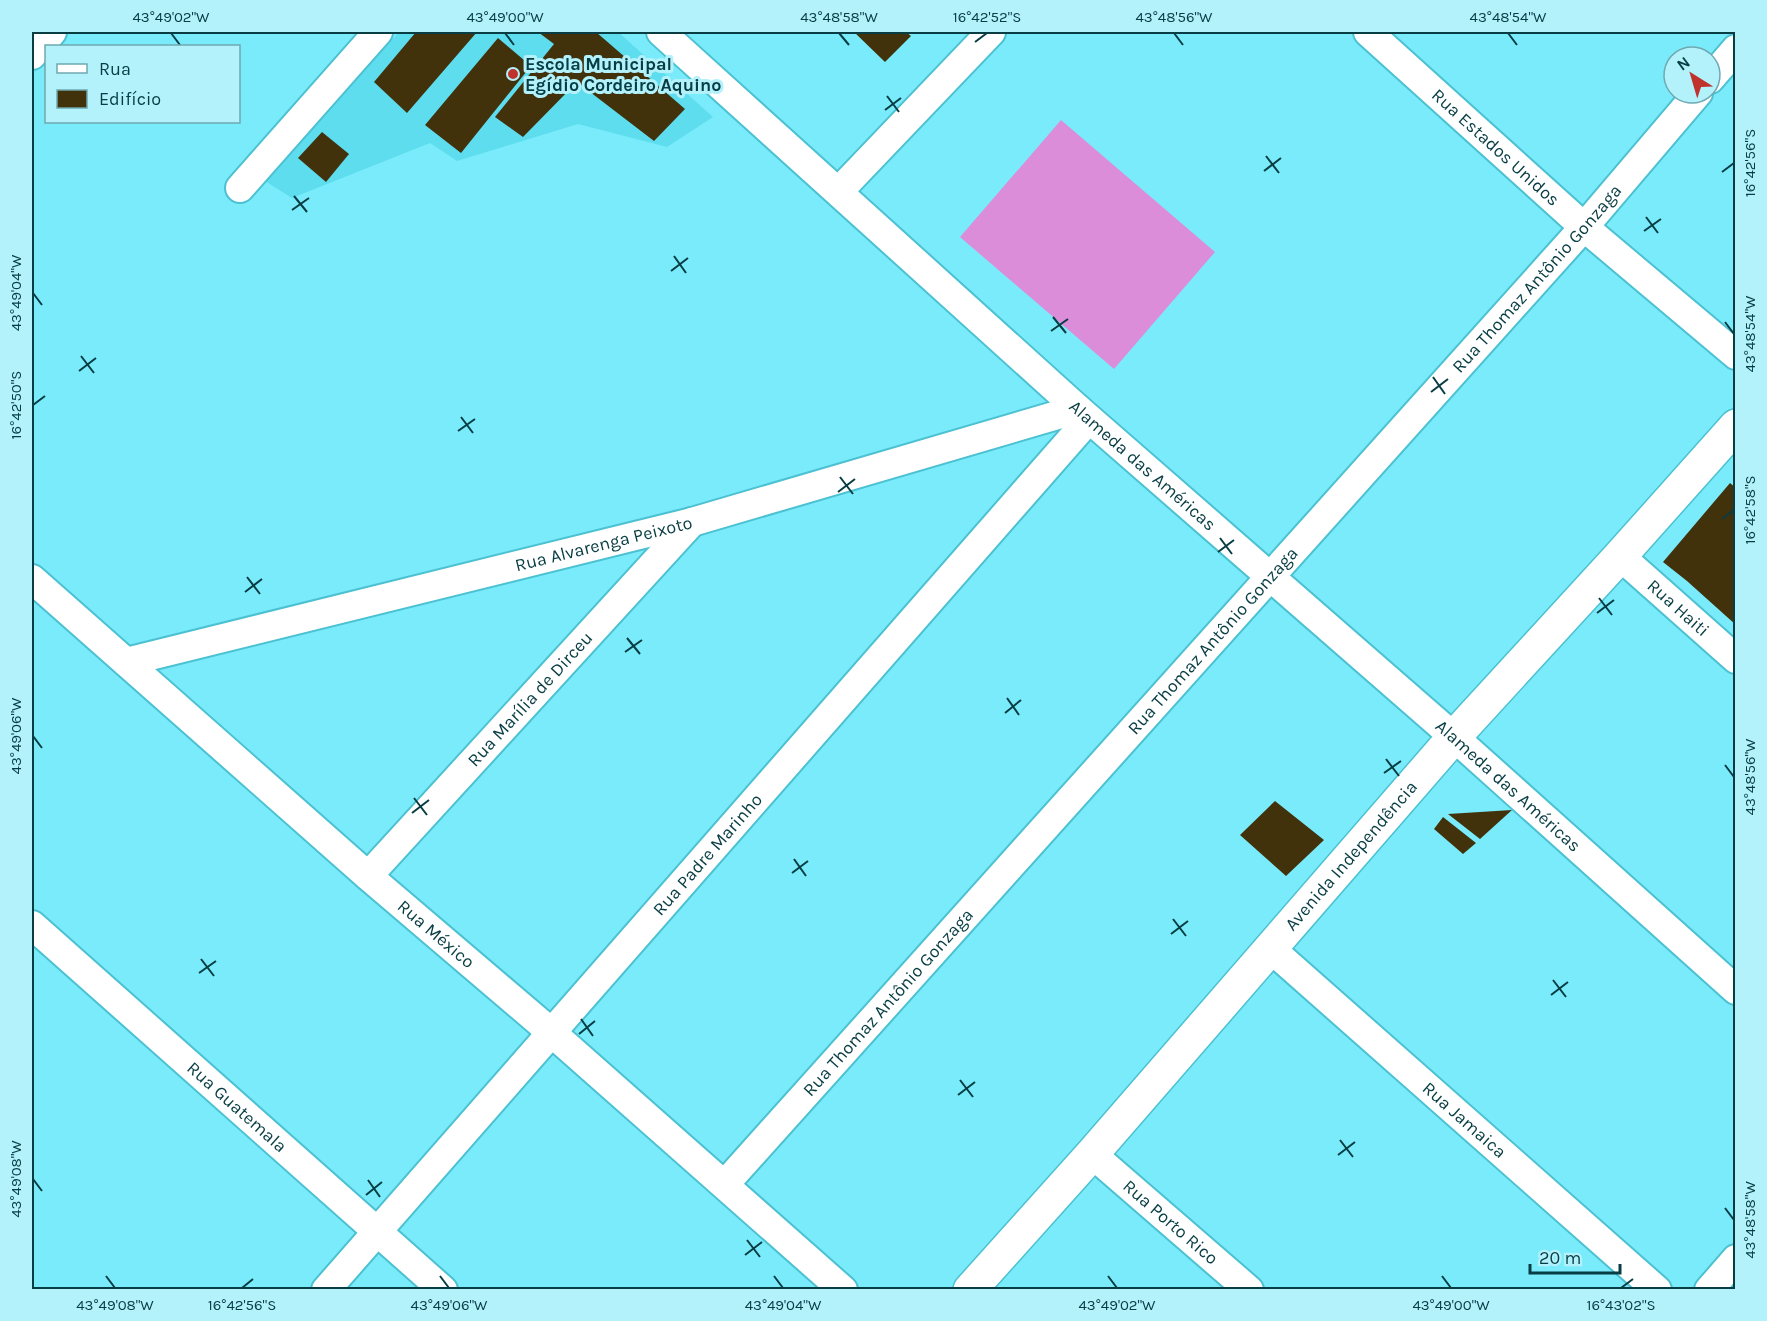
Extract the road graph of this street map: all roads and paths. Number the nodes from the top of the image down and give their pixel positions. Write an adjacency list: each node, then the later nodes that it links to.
1 (52, 32): 9 (street)
2 (378, 32): 12 (street)
3 (991, 32): 13 (street)
4 (1368, 32): 14 (street, Rua Estados Unidos)
5 (1722, 32): 7 (street)
6 (672, 35): 13 (street, Alameda das Américas)
7 (1736, 43)
8 (1736, 49): 10 (street)
9 (32, 55)
10 (1722, 65)
11 (1688, 105): 14 (street, Rua Thomaz Antônio Gonzaga)
12 (240, 188)
13 (839, 191): 16 (street, Alameda das Américas)
14 (1584, 227): 15 (street, Rua Estados Unidos); 20 (street, Rua Thomaz Antônio Gonzaga)
15 (1736, 355)
16 (1084, 414): 18 (street, Rua Alvarenga Peixoto); 20 (street, Alameda das Américas); 29 (street, Rua Padre Marinho)
17 (1736, 426): 19 (street, Avenida Independência)
18 (692, 522): 23 (street, Rua Alvarenga Peixoto); 25 (street, Rua Marília de Dirceu)
19 (1620, 556): 22 (street, Rua Haiti); 24 (street, Avenida Independência)
20 (1270, 577): 24 (street, Alameda das Américas); 31 (street, Rua Thomaz Antônio Gonzaga)
21 (32, 579): 23 (street, Rua México)
22 (1736, 659)
23 (126, 662): 25 (street, Rua México)
24 (1455, 737): 27 (street, Avenida Independência); 28 (street, Alameda das Américas)
25 (368, 876): 29 (street, Rua México)
26 (32, 925): 32 (street, Rua Guatemala)
27 (1271, 949): 30 (street, Avenida Independência); 39 (street, Rua Jamaica)
28 (1736, 990)
29 (551, 1032): 31 (street, Rua México); 32 (street, Rua Padre Marinho)
30 (1092, 1154): 37 (street, Avenida Independência); 38 (street, Rua Porto Rico)
31 (725, 1184): 36 (street, Rua México)
32 (377, 1231): 34 (street, Rua Padre Marinho); 35 (street, Rua Guatemala)
33 (1736, 1259): 40 (street)
34 (326, 1290)
35 (443, 1290)
36 (843, 1290)
37 (970, 1290)
38 (1249, 1290)
39 (1657, 1290)
40 (1709, 1290)

